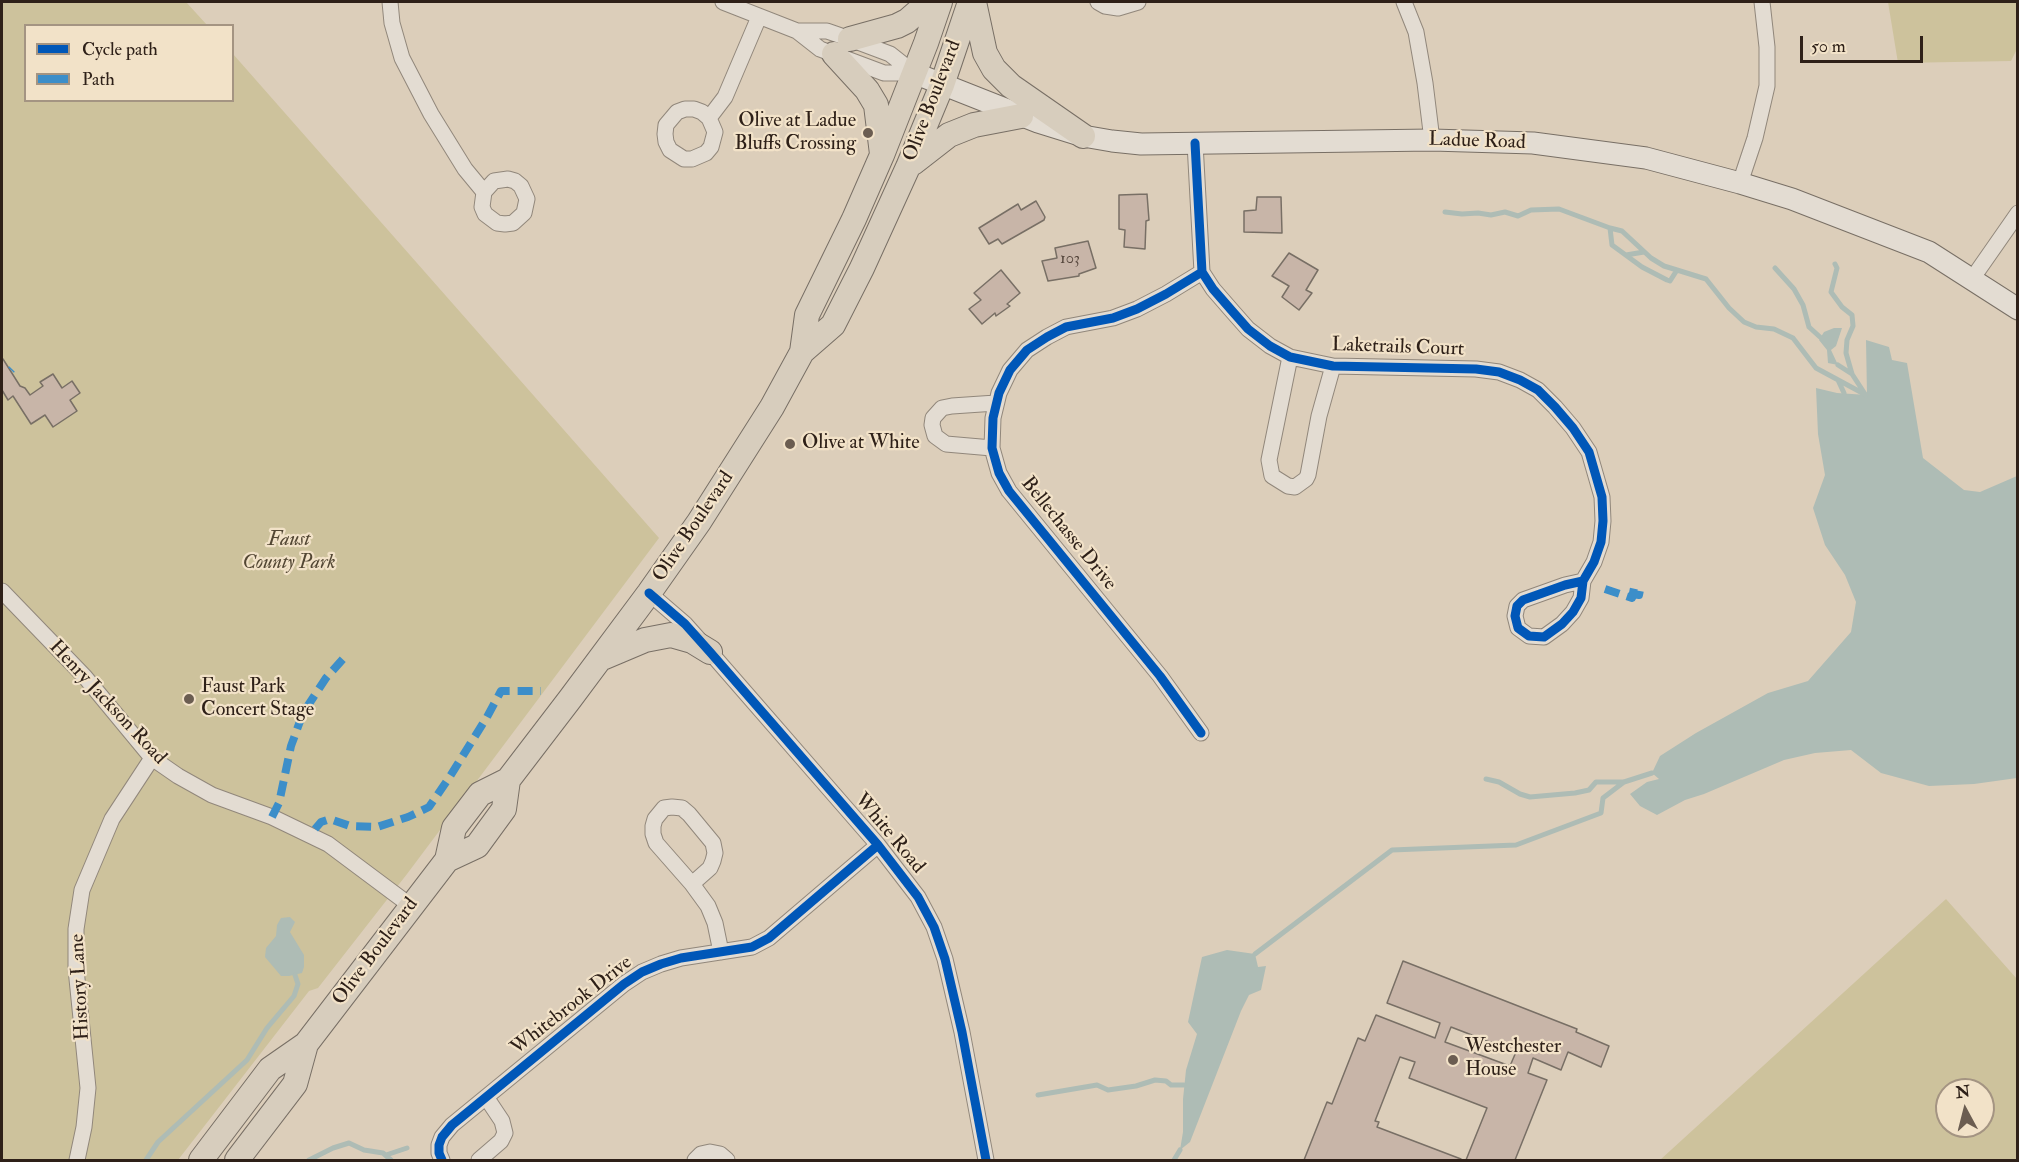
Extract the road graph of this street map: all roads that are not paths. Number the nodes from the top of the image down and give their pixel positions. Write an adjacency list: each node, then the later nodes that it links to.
1 (390, 2): 23 (street)
2 (723, 2): 10 (street)
3 (929, 2): 12 (main road)
4 (940, 2): 13 (main road, Olive Boulevard)
5 (972, 2): 14 (main road, Olive Boulevard); 17 (main road)
6 (1098, 2): 7 (street)
7 (1138, 2)
8 (1404, 2): 18 (street)
9 (1762, 2): 22 (street)
10 (759, 17): 11 (street); 16 (street)
11 (797, 31): 12 (street); 12 (street)
12 (842, 46): 13 (street); 13 (street); 20 (main road)
13 (914, 74): 14 (main road, Ladue Road); 20 (main road, Olive Boulevard)
14 (942, 85): 15 (main road, Ladue Road); 21 (main road, Olive Boulevard)
15 (1021, 116): 17 (main road, Ladue Road); 21 (main road)
16 (709, 118)
17 (1083, 136): 19 (main road, Ladue Road)
18 (1432, 140): 19 (main road, Ladue Road); 22 (main road, Ladue Road)
19 (1195, 143): 25 (street)
20 (882, 155): 28 (main road, Olive Boulevard)
21 (908, 167): 28 (main road, Olive Boulevard)
22 (1740, 183): 26 (main road, Ladue Road)
23 (484, 192)
24 (2018, 213): 26 (street)
25 (1202, 272): 29 (street, Laketrails Court); 31 (street, Bellechasse Drive)
26 (1972, 279): 27 (main road, Ladue Road)
27 (2018, 309)
28 (802, 352): 35 (main road, Olive Boulevard)
29 (1290, 357): 30 (street, Laketrails Court); 30 (street, Laketrails Court)
30 (1332, 366): 33 (street, Laketrails Court)
31 (996, 403): 32 (street, Bellechasse Drive); 32 (street)
32 (992, 448): 38 (street, Bellechasse Drive)
33 (1583, 581): 33 (street, Laketrails Court)
34 (2, 591): 39 (street, Henry Jackson Road)
35 (649, 593): 36 (street, White Road); 37 (main road, Olive Boulevard)
36 (710, 652): 37 (main road); 40 (street, White Road)
37 (600, 659): 42 (main road, Olive Boulevard)
38 (1200, 733)
39 (153, 758): 42 (street, Henry Jackson Road); 46 (street, History Lane)
40 (878, 845): 43 (street, Whitebrook Drive); 53 (street, White Road)
41 (692, 884): 41 (street); 43 (street)
42 (411, 906): 44 (main road, Olive Boulevard)
43 (721, 952): 45 (street, Whitebrook Drive)
44 (306, 1044): 47 (main road, Olive Boulevard); 48 (main road, Olive Boulevard)
45 (486, 1097): 49 (street, Whitebrook Drive); 50 (street)
46 (77, 1161)
47 (201, 1161)
48 (237, 1161)
49 (442, 1161)
50 (479, 1161)
51 (695, 1161): 52 (street)
52 (727, 1161)
53 (986, 1161)

